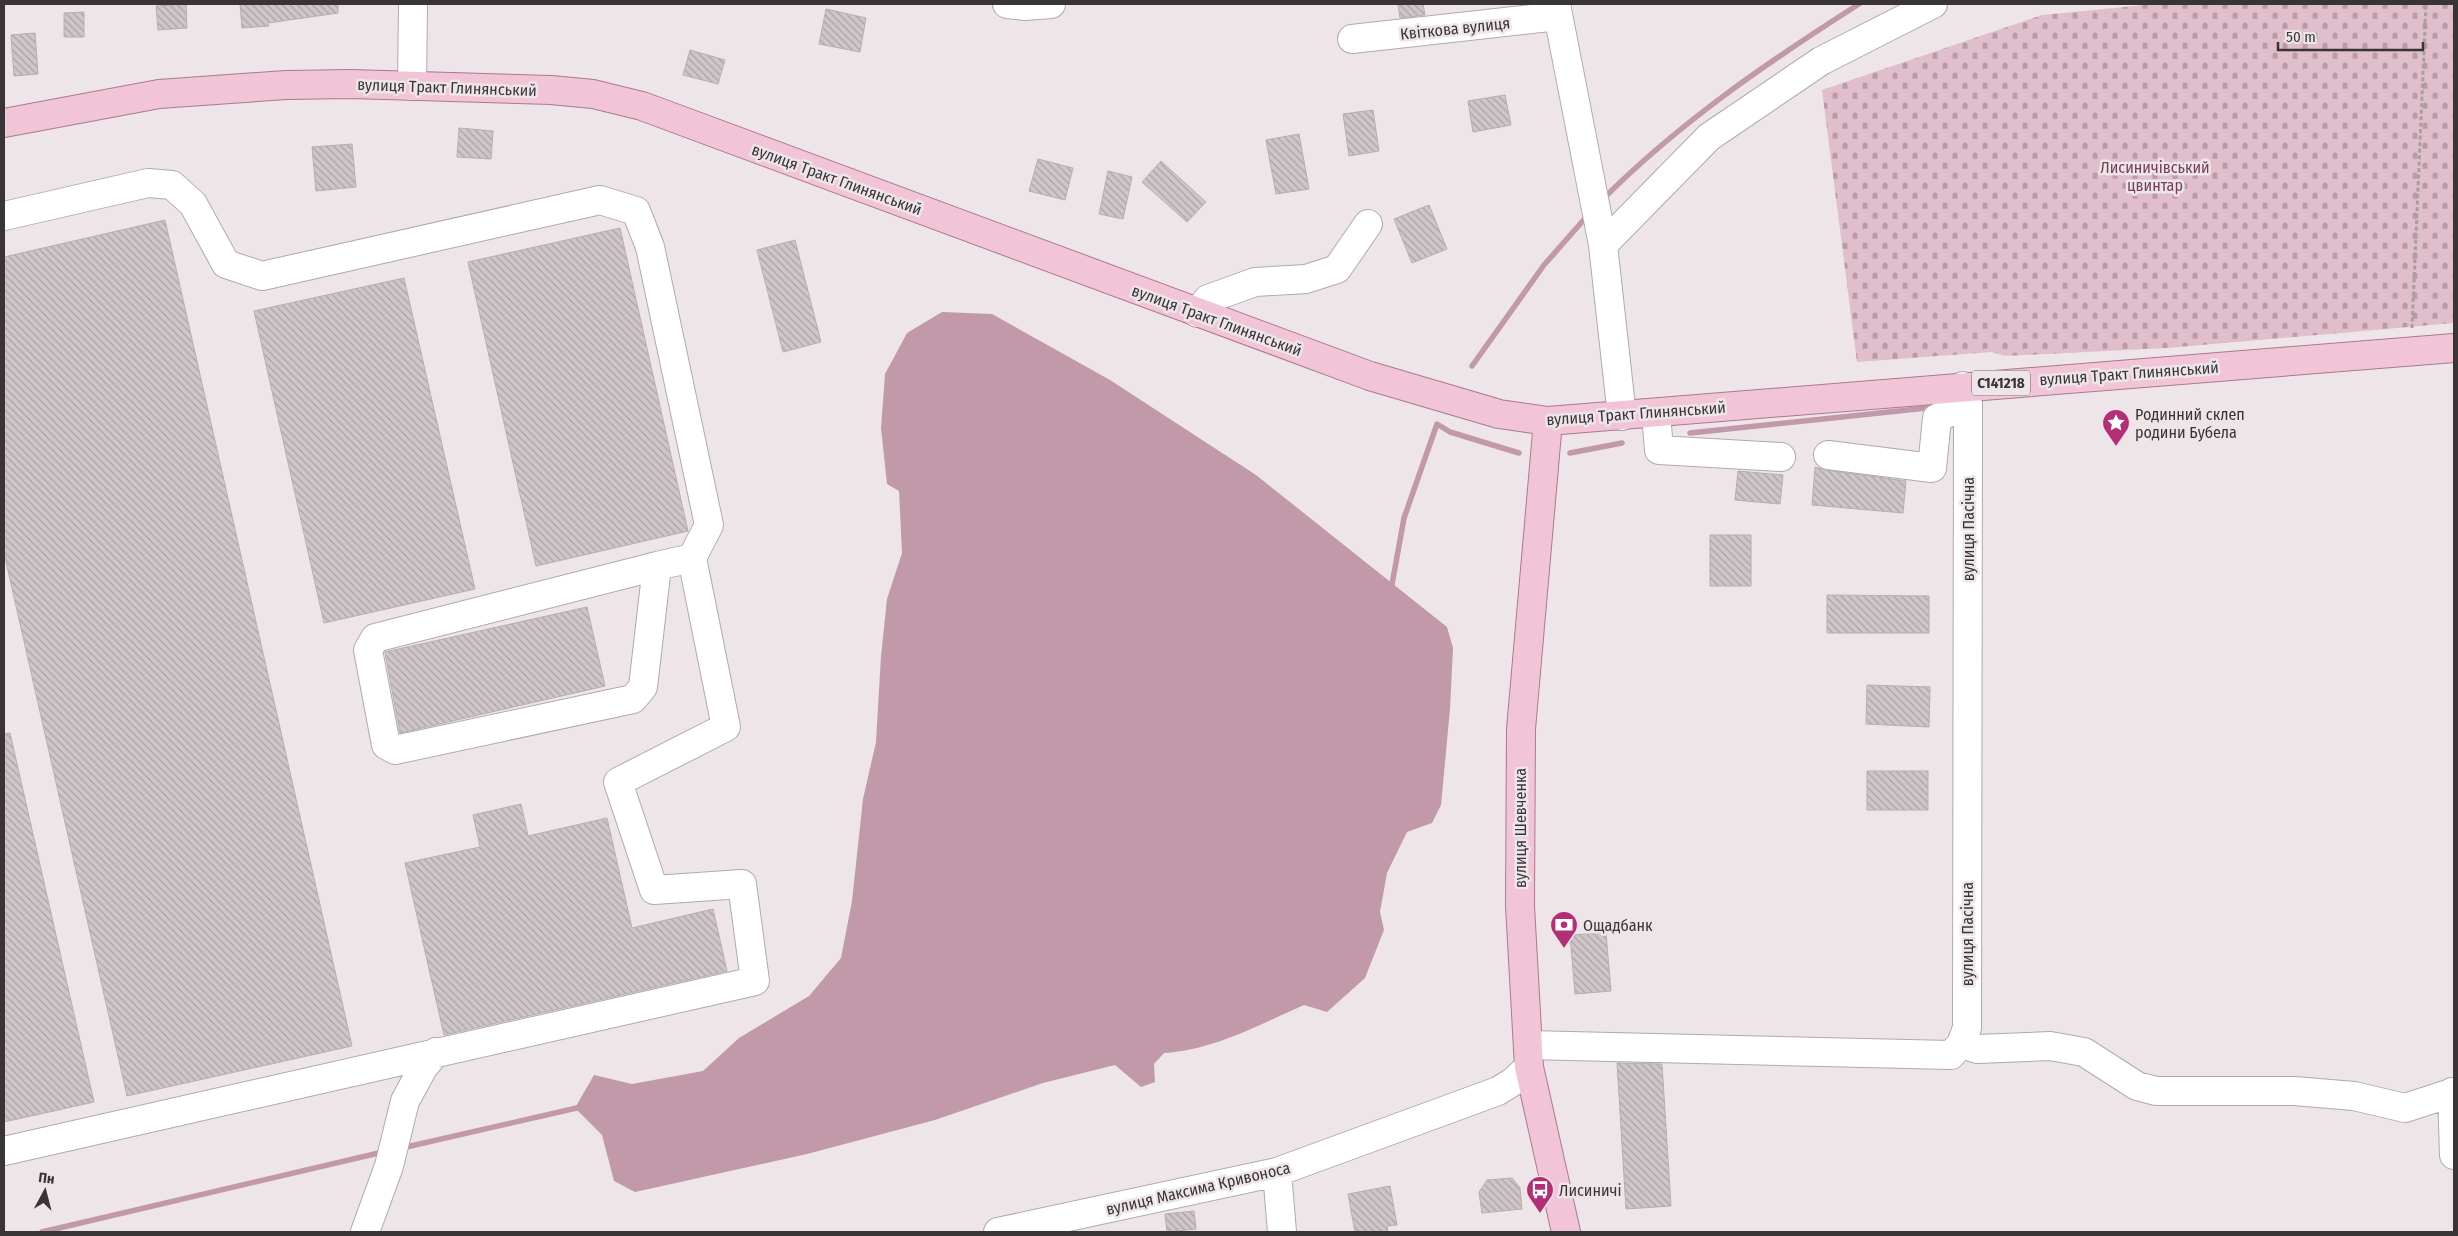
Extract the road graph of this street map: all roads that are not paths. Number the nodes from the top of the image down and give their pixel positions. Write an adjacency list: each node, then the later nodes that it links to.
1 (1007, 4): 2 (street)
2 (1051, 4)
3 (1933, 4): 11 (street)
4 (414, 5): 7 (street)
5 (1557, 10): 6 (street, Квіткова вулиця); 11 (street)
6 (1352, 39)
7 (412, 86): 8 (main road, вулиця Тракт Глинянський); 12 (main road, вулиця Тракт Глинянський)
8 (4, 123)
9 (4, 216): 20 (street)
10 (1368, 224): 12 (street)
11 (1601, 232): 16 (street)
12 (1197, 312): 17 (main road, вулиця Тракт Глинянський)
13 (2454, 348): 14 (main road, вулиця Тракт Глинянський / С141218)
14 (1966, 395): 15 (main road, вулиця Тракт Глинянський / С141218); 18 (street); 22 (street, вулиця Пасічна)
15 (1656, 413): 16 (main road, вулиця Тракт Глинянський / С141218); 19 (street)
16 (1622, 416): 17 (main road, вулиця Тракт Глинянський / С141218)
17 (1548, 421): 24 (main road, вулиця Шевченка)
18 (1828, 454)
19 (1781, 457)
20 (692, 558): 21 (street); 23 (street)
21 (656, 566): 21 (street)
22 (1961, 1044): 24 (street); 25 (street)
23 (436, 1052): 26 (street); 30 (street)
24 (1528, 1056): 28 (street, вулиця Максима Кривоноса); 33 (main road, вулиця Шевченка)
25 (2453, 1092): 27 (street)
26 (4, 1151)
27 (2454, 1155)
28 (1277, 1172): 29 (street, вулиця Максима Кривоноса); 32 (street)
29 (1064, 1226): 31 (street, вулиця Максима Кривоноса)
30 (365, 1232)
31 (998, 1232)
32 (1282, 1232)
33 (1566, 1232)

